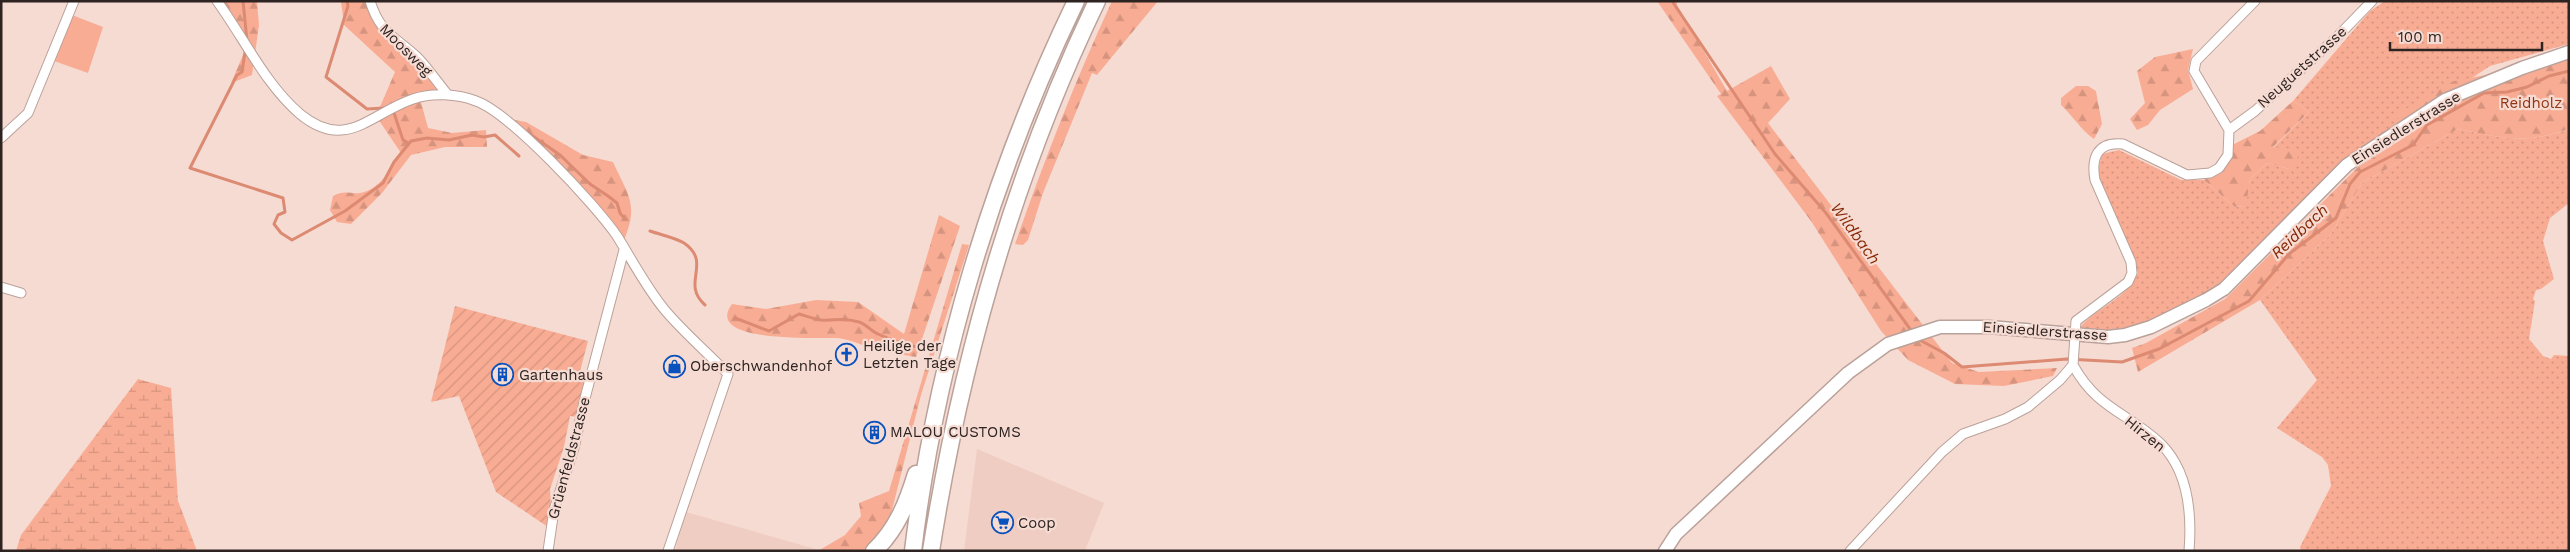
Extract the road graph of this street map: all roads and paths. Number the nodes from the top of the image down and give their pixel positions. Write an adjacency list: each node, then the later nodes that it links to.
1 (74, 1): 11 (street)
2 (217, 1): 9 (street)
3 (370, 1): 9 (street, Moosweg)
4 (1076, 1): 17 (highway)
5 (1096, 1): 22 (highway)
6 (2255, 1): 10 (street)
7 (2372, 1): 10 (street, Neuguetstrasse)
8 (2569, 52): 15 (main road, Einsiedlerstrasse)
9 (448, 95): 12 (street)
10 (2229, 130): 15 (street)
11 (1, 138)
12 (624, 250): 18 (street, Grüenfeldstrasse); 19 (street)
13 (1, 287): 14 (street)
14 (21, 294)
15 (2074, 335): 16 (street); 23 (main road, Einsiedlerstrasse)
16 (2073, 365): 24 (street); 25 (street, Hirzen)
17 (942, 388): 20 (highway); 21 (highway)
18 (548, 551)
19 (668, 551)
20 (874, 551)
21 (912, 551)
22 (931, 551)
23 (1665, 551)
24 (1850, 551)
25 (2189, 551)

